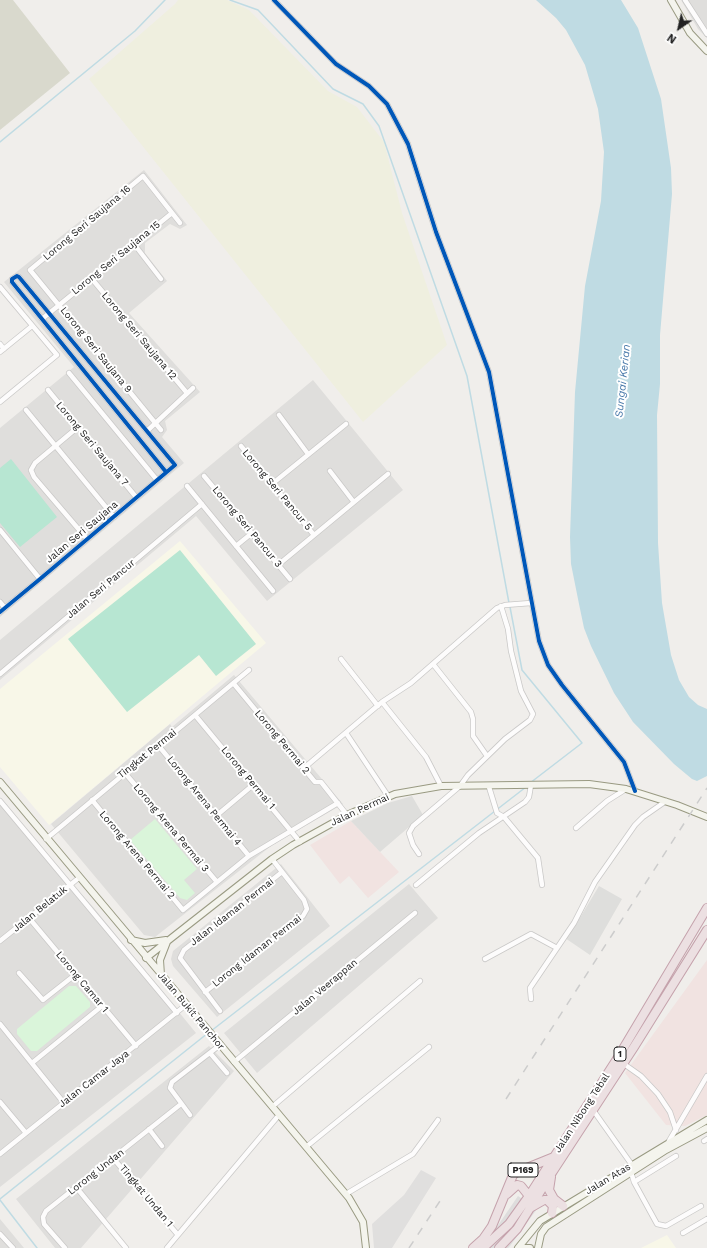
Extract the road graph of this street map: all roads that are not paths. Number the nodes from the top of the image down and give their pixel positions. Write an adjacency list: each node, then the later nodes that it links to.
1 (274, 0): 55 (street)
2 (671, 0): 5 (main road)
3 (684, 0): 4 (street)
4 (707, 34)
5 (707, 51)
6 (172, 213): 7 (street); 8 (street, Lorong Seri Saujana 15); 9 (street, Lorong Seri Saujana 16)
7 (180, 223)
8 (134, 244): 10 (street, Lorong Seri Saujana 15); 11 (street)
9 (30, 270): 13 (street, Lorong Seri Saujana 9)
10 (92, 279): 13 (street, Lorong Seri Saujana 15); 22 (street, Lorong Seri Saujana 12)
11 (161, 279)
12 (0, 287): 16 (street)
13 (59, 305): 14 (street, Lorong Seri Saujana 15); 26 (street, Lorong Seri Saujana 9)
14 (50, 313): 15 (street, Lorong Seri Saujana 15); 15 (street); 30 (street)
15 (42, 319): 35 (street)
16 (32, 326): 18 (street); 23 (street)
17 (0, 344): 18 (street)
18 (2, 350)
19 (69, 373): 38 (street)
20 (193, 388): 22 (street)
21 (48, 390): 28 (street, Lorong Seri Saujana 7)
22 (187, 393): 26 (street)
23 (0, 402)
24 (26, 410): 31 (street)
25 (279, 415): 33 (street)
26 (156, 422): 29 (street, Lorong Seri Saujana 9); 30 (street)
27 (346, 424): 33 (street)
28 (78, 427): 31 (street); 41 (street, Lorong Seri Saujana 7)
29 (161, 430)
30 (147, 431): 35 (street, Jalan Seri Saujana)
31 (56, 446): 44 (street); 48 (street)
32 (240, 446): 39 (street, Lorong Seri Pancur 5)
33 (308, 454): 39 (street)
34 (330, 471): 42 (street)
35 (166, 472): 38 (street, Jalan Seri Saujana)
36 (388, 474): 42 (street)
37 (204, 476): 46 (street, Lorong Seri Pancur 3)
38 (157, 480): 41 (street, Jalan Seri Saujana)
39 (272, 484): 47 (street, Lorong Seri Pancur 5)
40 (187, 486): 43 (street)
41 (136, 497): 44 (street, Jalan Seri Saujana)
42 (353, 501): 47 (street)
43 (202, 504): 49 (street); 62 (street, Jalan Seri Pancur)
44 (114, 517): 48 (street, Jalan Seri Saujana)
45 (0, 530): 51 (street)
46 (252, 533): 49 (street); 50 (street, Lorong Seri Pancur 3)
47 (314, 534): 50 (street)
48 (87, 539): 51 (street, Jalan Seri Saujana)
49 (236, 546): 53 (street)
50 (278, 565): 52 (street, Lorong Seri Pancur 3)
51 (40, 579): 57 (street, Jalan Seri Saujana)
52 (290, 579)
53 (273, 591)
54 (0, 602): 57 (street)
55 (531, 603): 56 (street); 79 (street)
56 (503, 605): 60 (street); 69 (street)
57 (5, 608): 58 (street, Jalan Seri Saujana)
58 (0, 612)
59 (341, 658): 65 (street)
60 (433, 664): 64 (street); 69 (street)
61 (249, 670): 63 (street, Tingkat Permai)
62 (0, 674)
63 (234, 684): 66 (street, Tingkat Permai); 70 (street, Lorong Permai 2)
64 (382, 702): 65 (street); 75 (street)
65 (378, 706): 67 (street)
66 (195, 715): 68 (street, Tingkat Permai); 73 (street, Lorong Permai 1)
67 (346, 733): 70 (street); 80 (street)
68 (158, 745): 71 (street, Tingkat Permai); 86 (street, Lorong Arena Permai 4)
69 (487, 756): 76 (street)
70 (304, 768): 84 (street, Lorong Permai 2)
71 (125, 773): 81 (street, Tingkat Permai); 98 (street, Lorong Arena Permai 3)
72 (0, 782): 91 (main road, Jalan Bukit Panchor)
73 (254, 785): 86 (street); 90 (street, Lorong Permai 1)
74 (531, 785): 77 (main road, Jalan Permai); 78 (main road, Jalan Permai); 87 (street)
75 (441, 786): 76 (main road, Jalan Permai); 80 (main road, Jalan Permai)
76 (460, 786): 77 (main road, Jalan Permai); 93 (street)
77 (489, 787): 87 (street)
78 (626, 788): 79 (main road, Jalan Permai); 89 (street)
79 (635, 791): 83 (main road, Jalan Permai)
80 (388, 796): 85 (main road, Jalan Permai)
81 (92, 800): 91 (street, Tingkat Permai); 98 (street, Lorong Arena Permai 2)
82 (0, 801): 99 (street, Jalan Bukit Panchor)
83 (666, 801): 88 (main road, Jalan Permai); 109 (street)
84 (338, 803): 85 (street, Lorong Permai 2); 90 (street)
85 (347, 815): 92 (main road, Jalan Permai)
86 (216, 816): 94 (street, Lorong Arena Permai 4)
87 (504, 817): 100 (street); 101 (street)
88 (707, 817)
89 (576, 828)
90 (291, 830): 92 (street, Lorong Permai 1); 94 (street)
91 (46, 838): 97 (main road, Jalan Bukit Panchor)
92 (300, 842): 95 (main road, Jalan Permai)
93 (419, 854)
94 (249, 856): 98 (street)
95 (272, 859): 96 (street); 107 (main road, Jalan Permai)
96 (282, 872): 116 (street, Jalan Idaman Permai); 116 (street, Lorong Idaman Permai)
97 (80, 877): 99 (street, Jalan Belatuk); 106 (main road, Jalan Bukit Panchor)
98 (217, 882)
99 (71, 885): 104 (street, Jalan Belatuk); 121 (street, Jalan Bukit Panchor)
100 (416, 885)
101 (542, 885)
102 (707, 908): 150 (highway, Jalan Nibong Tebal / 1)
103 (415, 913): 127 (street, Jalan Veerappan)
104 (29, 918): 108 (street, Jalan Belatuk); 113 (street, Lorong Camar 1)
105 (707, 930): 129 (highway, Jalan Nibong Tebal / 1)
106 (131, 940): 107 (main road); 110 (main road, Jalan Bukit Panchor)
107 (168, 940): 110 (main road, Jalan Permai); 114 (main road)
108 (0, 941)
109 (557, 948): 111 (street); 117 (street)
110 (146, 958): 114 (main road, Jalan Bukit Panchor)
111 (485, 958)
112 (19, 973): 113 (street)
113 (76, 974): 119 (street, Lorong Camar 1)
114 (162, 976): 118 (main road, Jalan Bukit Panchor)
115 (420, 981): 135 (street)
116 (205, 992): 120 (street, Jalan Idaman Permai)
117 (531, 1000)
118 (187, 1004): 121 (street, Jalan Camar Jaya); 124 (main road, Jalan Bukit Panchor)
119 (102, 1006): 123 (street, Lorong Camar 1); 128 (street)
120 (220, 1011)
121 (177, 1013): 123 (street, Jalan Camar Jaya)
122 (0, 1024): 128 (street)
123 (136, 1046): 133 (street, Jalan Camar Jaya)
124 (220, 1046): 126 (street); 127 (main road, Jalan Bukit Panchor)
125 (429, 1047): 147 (street)
126 (210, 1053): 130 (street); 134 (street)
127 (234, 1062): 135 (main road, Jalan Bukit Panchor)
128 (32, 1063): 133 (street)
129 (624, 1064): 136 (highway, Jalan Nibong Tebal / 1); 143 (street)
130 (227, 1073)
131 (707, 1076): 143 (street)
132 (0, 1102): 144 (street)
133 (64, 1103): 144 (street, Jalan Camar Jaya)
134 (182, 1104): 137 (street); 141 (street, Lorong Undan)
135 (272, 1107): 138 (main road, Jalan Bukit Panchor)
136 (593, 1110): 152 (street); 153 (highway, Jalan Nibong Tebal / 1)
137 (190, 1115)
138 (279, 1115): 147 (main road, Jalan Bukit Panchor); 167 (street)
139 (438, 1120): 157 (street)
140 (707, 1120): 145 (main road, Jalan Atas)
141 (149, 1129): 146 (street); 151 (street, Lorong Undan)
142 (706, 1129): 154 (main road, Jalan Atas)
143 (676, 1130): 145 (street)
144 (26, 1134): 148 (street, Jalan Camar Jaya)
145 (669, 1142): 152 (main road, Jalan Atas)
146 (162, 1146)
147 (306, 1147): 157 (main road, Jalan Bukit Panchor)
148 (0, 1154)
149 (676, 1156): 155 (street)
150 (554, 1157): 158 (highway, P169); 159 (highway, Jalan Nibong Tebal / 1)
151 (113, 1158): 156 (street, Lorong Undan); 167 (street, Tingkat Undan 1)
152 (632, 1164): 160 (main road, Jalan Atas)
153 (553, 1171): 160 (highway); 162 (highway, Jalan Nibong Tebal / 1)
154 (631, 1172): 155 (street); 178 (main road, Jalan Atas)
155 (634, 1182): 161 (street)
156 (76, 1187): 169 (street, Lorong Undan); 170 (street)
157 (346, 1194): 172 (main road, Jalan Bukit Panchor)
158 (505, 1196): 159 (highway); 173 (highway, P169)
159 (528, 1196): 174 (highway, Jalan Nibong Tebal / 1)
160 (563, 1206): 163 (main road, Jalan Atas)
161 (701, 1206)
162 (530, 1209): 163 (highway); 175 (highway, Jalan Nibong Tebal / 1)
163 (552, 1213): 176 (main road, Jalan Atas)
164 (707, 1219): 165 (street)
165 (683, 1233)
166 (0, 1234): 168 (street)
167 (178, 1235): 171 (street)
168 (13, 1248)
169 (65, 1248)
170 (126, 1248)
171 (167, 1248)
172 (366, 1248)
173 (473, 1248)
174 (483, 1248)
175 (499, 1248)
176 (518, 1248): 177 (main road)
177 (530, 1248)
178 (538, 1248)

